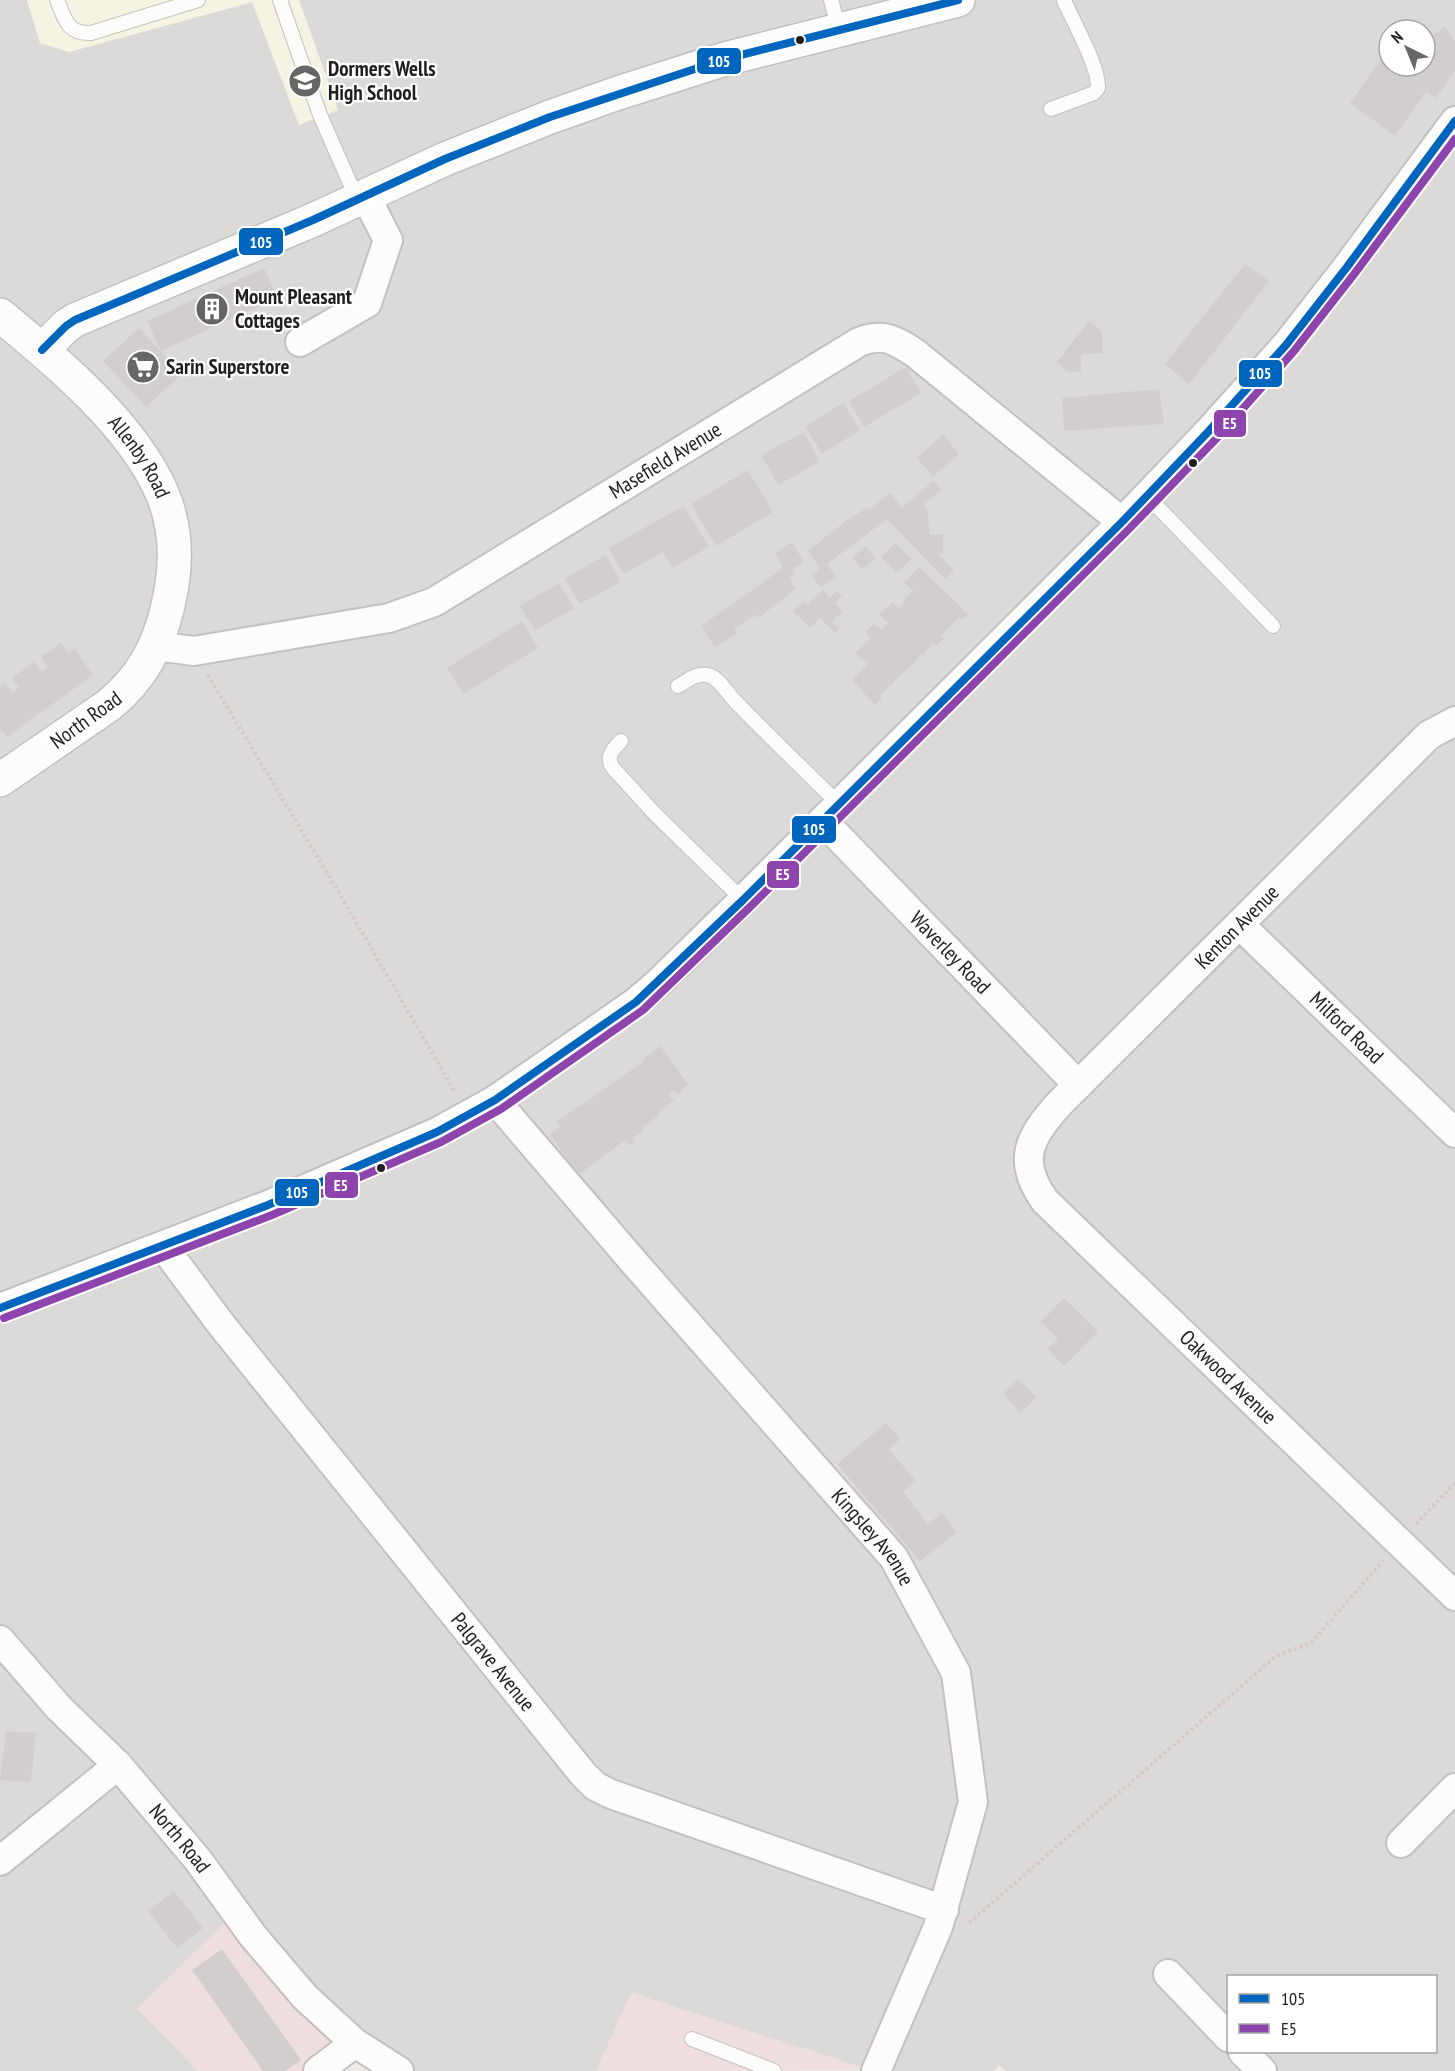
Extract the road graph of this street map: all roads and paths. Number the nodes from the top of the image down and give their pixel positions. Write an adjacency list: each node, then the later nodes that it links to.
1 (57, 0): 2 (lane)
2 (198, 0)
3 (280, 0): 9 (lane)
4 (958, 0): 6 (street)
5 (1064, 0): 7 (lane)
6 (835, 15): 9 (street)
7 (1051, 109)
8 (1455, 121): 13 (street)
9 (361, 197): 11 (street); 12 (street)
10 (0, 315): 12 (street, Allenby Road)
11 (300, 342)
12 (42, 350): 16 (street, Allenby Road)
13 (1147, 496): 14 (street); 15 (lane)
14 (1122, 522): 17 (street, Masefield Avenue); 22 (street)
15 (1273, 626)
16 (156, 646): 17 (street, Masefield Avenue); 21 (street, North Road)
17 (194, 651): 27 (path)
18 (678, 686): 22 (lane)
19 (1455, 721): 24 (street, Kenton Avenue)
20 (621, 741): 23 (lane)
21 (0, 779)
22 (831, 812): 23 (street); 25 (street, Waverley Road)
23 (743, 900): 26 (street)
24 (1240, 925): 25 (street, Kenton Avenue); 28 (street, Milford Road)
25 (1078, 1085): 29 (street, Kenton Avenue)
26 (495, 1100): 27 (street); 40 (street, Kingsley Avenue)
27 (469, 1116): 30 (street)
28 (1455, 1133)
29 (1030, 1144): 33 (street, Oakwood Avenue)
30 (164, 1246): 31 (street); 40 (street, Palgrave Avenue)
31 (0, 1308)
32 (1455, 1483): 33 (path)
33 (1399, 1543): 34 (street, Oakwood Avenue); 40 (path)
34 (1455, 1596)
35 (0, 1640): 36 (street, North Road)
36 (118, 1765): 39 (street); 45 (street, North Road)
37 (1455, 1788): 38 (street)
38 (1401, 1843)
39 (0, 1861)
40 (941, 1918): 49 (street, Kingsley Avenue)
41 (1168, 1974): 42 (street)
42 (1227, 2036)
43 (692, 2039): 48 (lane)
44 (1244, 2053): 50 (street)
45 (356, 2057): 46 (street); 47 (street, North Road)
46 (318, 2071)
47 (399, 2071)
48 (774, 2071)
49 (876, 2071)
50 (1262, 2071)

